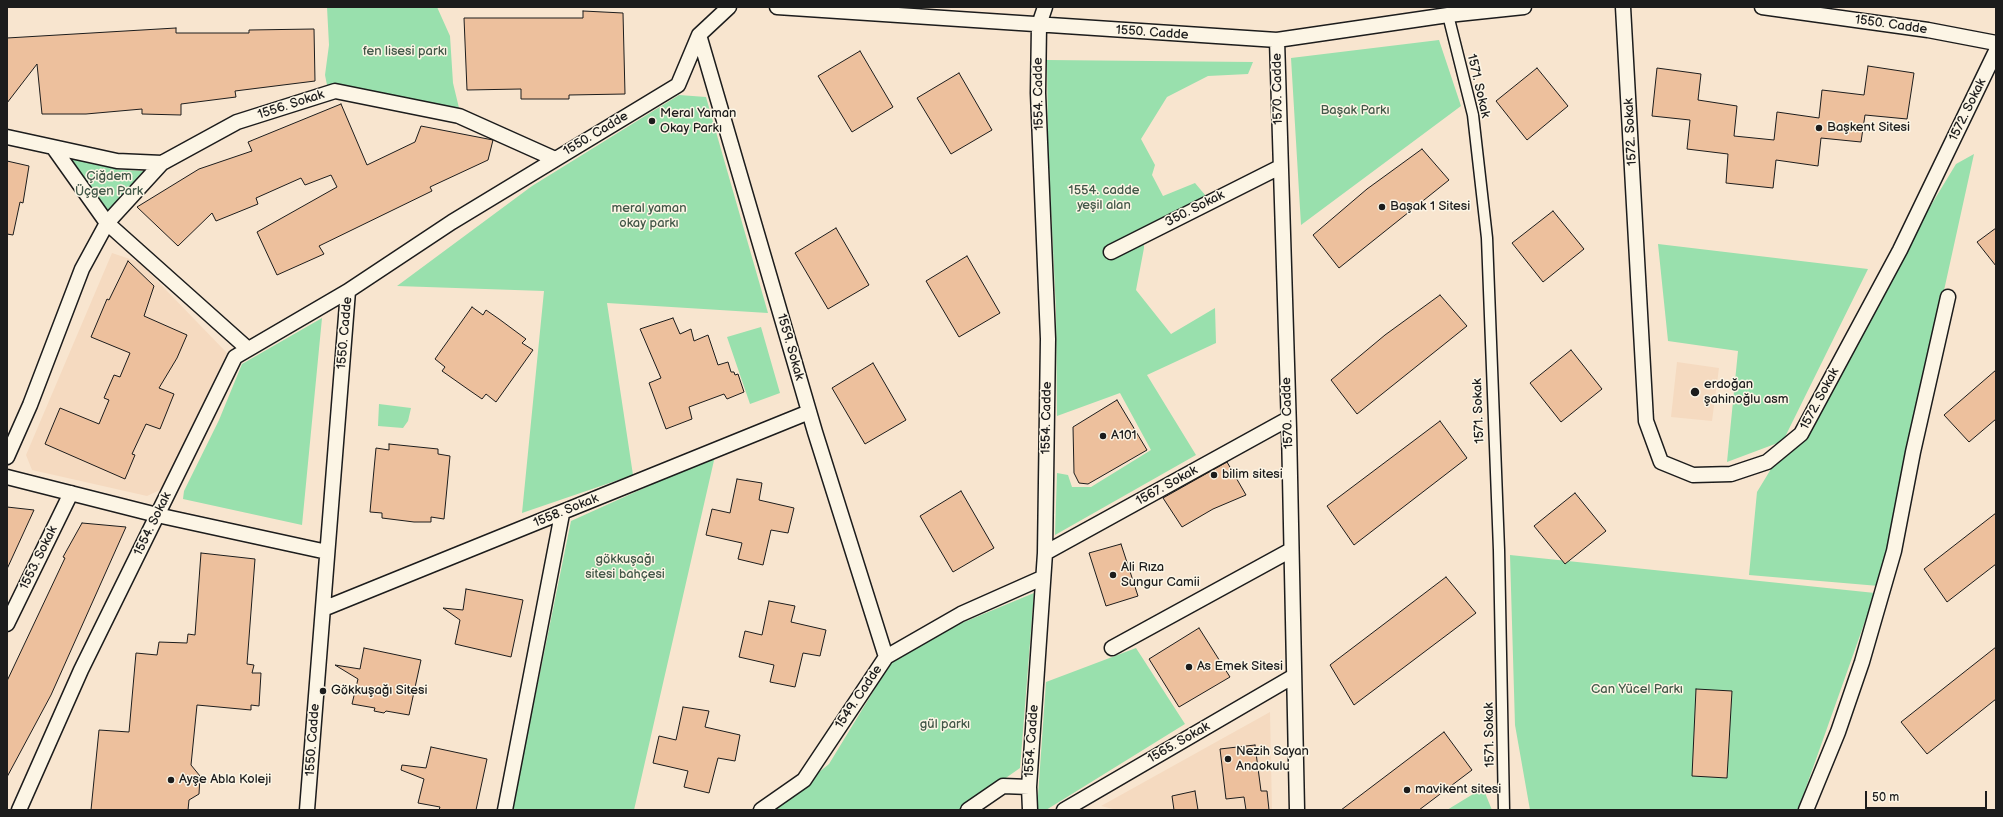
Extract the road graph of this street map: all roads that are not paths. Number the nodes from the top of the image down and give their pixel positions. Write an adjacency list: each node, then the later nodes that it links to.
1 (728, 7): 9 (street, 1550. Cadde)
2 (778, 7): 8 (street, 1550. Cadde)
3 (1045, 7): 8 (street, 1554. Cadde)
4 (1524, 7): 7 (street, 1550. Cadde)
5 (1623, 7): 12 (street, 1572. Sokak)
6 (1762, 7): 11 (street, 1550. Cadde)
7 (1448, 15): 10 (street, 1550. Cadde); 48 (street, 1571. Sokak)
8 (1039, 25): 10 (street, 1550. Cadde); 32 (street, 1554. Cadde)
9 (699, 35): 15 (street, 1550. Cadde); 23 (street, 1559. Sokak)
10 (1277, 40): 17 (street, 1570. Cadde)
11 (1996, 43)
12 (1996, 51)
13 (7, 137): 14 (street)
14 (53, 147): 16 (street); 18 (street)
15 (555, 159): 16 (street, 1556. Sokak); 20 (street, 1550. Cadde)
16 (162, 163): 18 (street)
17 (1280, 167): 19 (street, 350. Sokak); 24 (street, 1570. Cadde)
18 (107, 223): 22 (street); 25 (street)
19 (1111, 252)
20 (348, 291): 22 (street, 1554. Sokak); 31 (street, 1550. Cadde)
21 (1948, 297): 49 (street)
22 (248, 349): 29 (street, 1554. Sokak)
23 (809, 412): 28 (street, 1558. Sokak); 37 (street, 1559. Sokak)
24 (1288, 419): 30 (street, 1570. Cadde); 32 (street, 1567. Sokak)
25 (7, 457)
26 (7, 477): 27 (street)
27 (71, 493): 29 (street); 35 (street, 1553. Sokak)
28 (562, 514): 34 (street, 1558. Sokak); 42 (street)
29 (157, 515): 31 (street); 40 (street, 1554. Sokak)
30 (1291, 550): 36 (street); 38 (street, 1570. Cadde)
31 (327, 552): 34 (street, 1550. Cadde)
32 (1045, 553): 33 (street, 1554. Cadde)
33 (1042, 578): 37 (street, 1549. Cadde); 39 (street, 1554. Cadde)
34 (323, 609): 41 (street, 1550. Cadde)
35 (7, 624)
36 (1112, 648)
37 (886, 657): 43 (street, 1549. Cadde)
38 (1294, 676): 46 (street, 1565. Sokak); 47 (street, 1570. Cadde)
39 (1029, 788): 44 (street); 45 (street, 1554. Cadde)
40 (19, 810)
41 (307, 810)
42 (505, 810)
43 (761, 810)
44 (968, 810)
45 (1030, 810)
46 (1064, 810)
47 (1297, 810)
48 (1504, 810)
49 (1806, 810)

